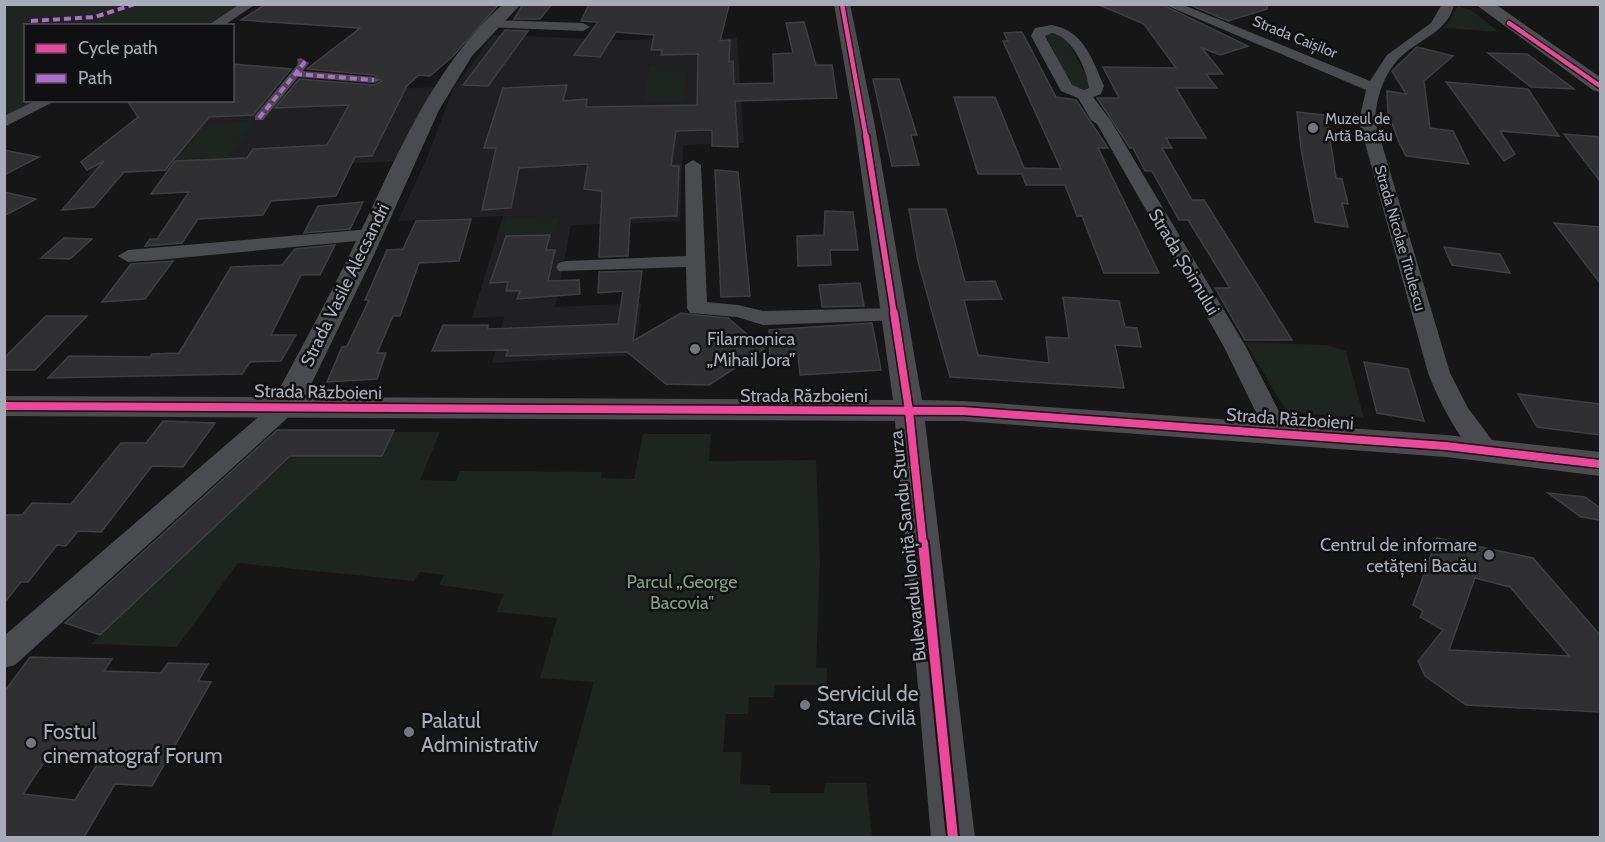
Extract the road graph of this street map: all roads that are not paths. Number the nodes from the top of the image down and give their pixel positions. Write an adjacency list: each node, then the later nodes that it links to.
1 (250, 4): 9 (street)
2 (513, 4): 10 (street, Strada Vasile Alecsandri)
3 (842, 4): 26 (street, Bulevardul Ioniță Sandu Sturza)
4 (1169, 4): 16 (street, Strada Caișilor)
5 (1448, 4): 16 (street, Strada Nicolae Titulescu)
6 (1472, 4): 8 (main road)
7 (1483, 4): 8 (main road)
8 (1509, 23): 15 (main road)
9 (216, 24)
10 (490, 24): 11 (street); 22 (street, Strada Vasile Alecsandri)
11 (583, 27)
12 (301, 61): 13 (street)
13 (295, 74): 14 (street); 19 (street)
14 (374, 80)
15 (1600, 86)
16 (1375, 88): 31 (street, Strada Nicolae Titulescu)
17 (1084, 95): 17 (street, Strada Șoimului); 30 (street, Strada Șoimului)
18 (46, 102): 20 (street)
19 (259, 118)
20 (4, 122)
21 (693, 165): 24 (street)
22 (371, 235): 23 (street); 28 (street, Strada Vasile Alecsandri)
23 (128, 256)
24 (696, 261): 25 (street); 26 (street)
25 (566, 267)
26 (895, 315): 29 (street, Bulevardul Ioniță Sandu Sturza)
27 (4, 406): 28 (street, Strada Războieni)
28 (285, 407): 29 (street, Strada Războieni); 33 (street, Strada Vasile Alecsandri)
29 (909, 411): 30 (street, Strada Războieni); 34 (street, Bulevardul Ioniță Sandu Sturza)
30 (1278, 433): 31 (street, Strada Războieni)
31 (1488, 451): 32 (street, Strada Războieni)
32 (1600, 464)
33 (4, 655)
34 (953, 837)

